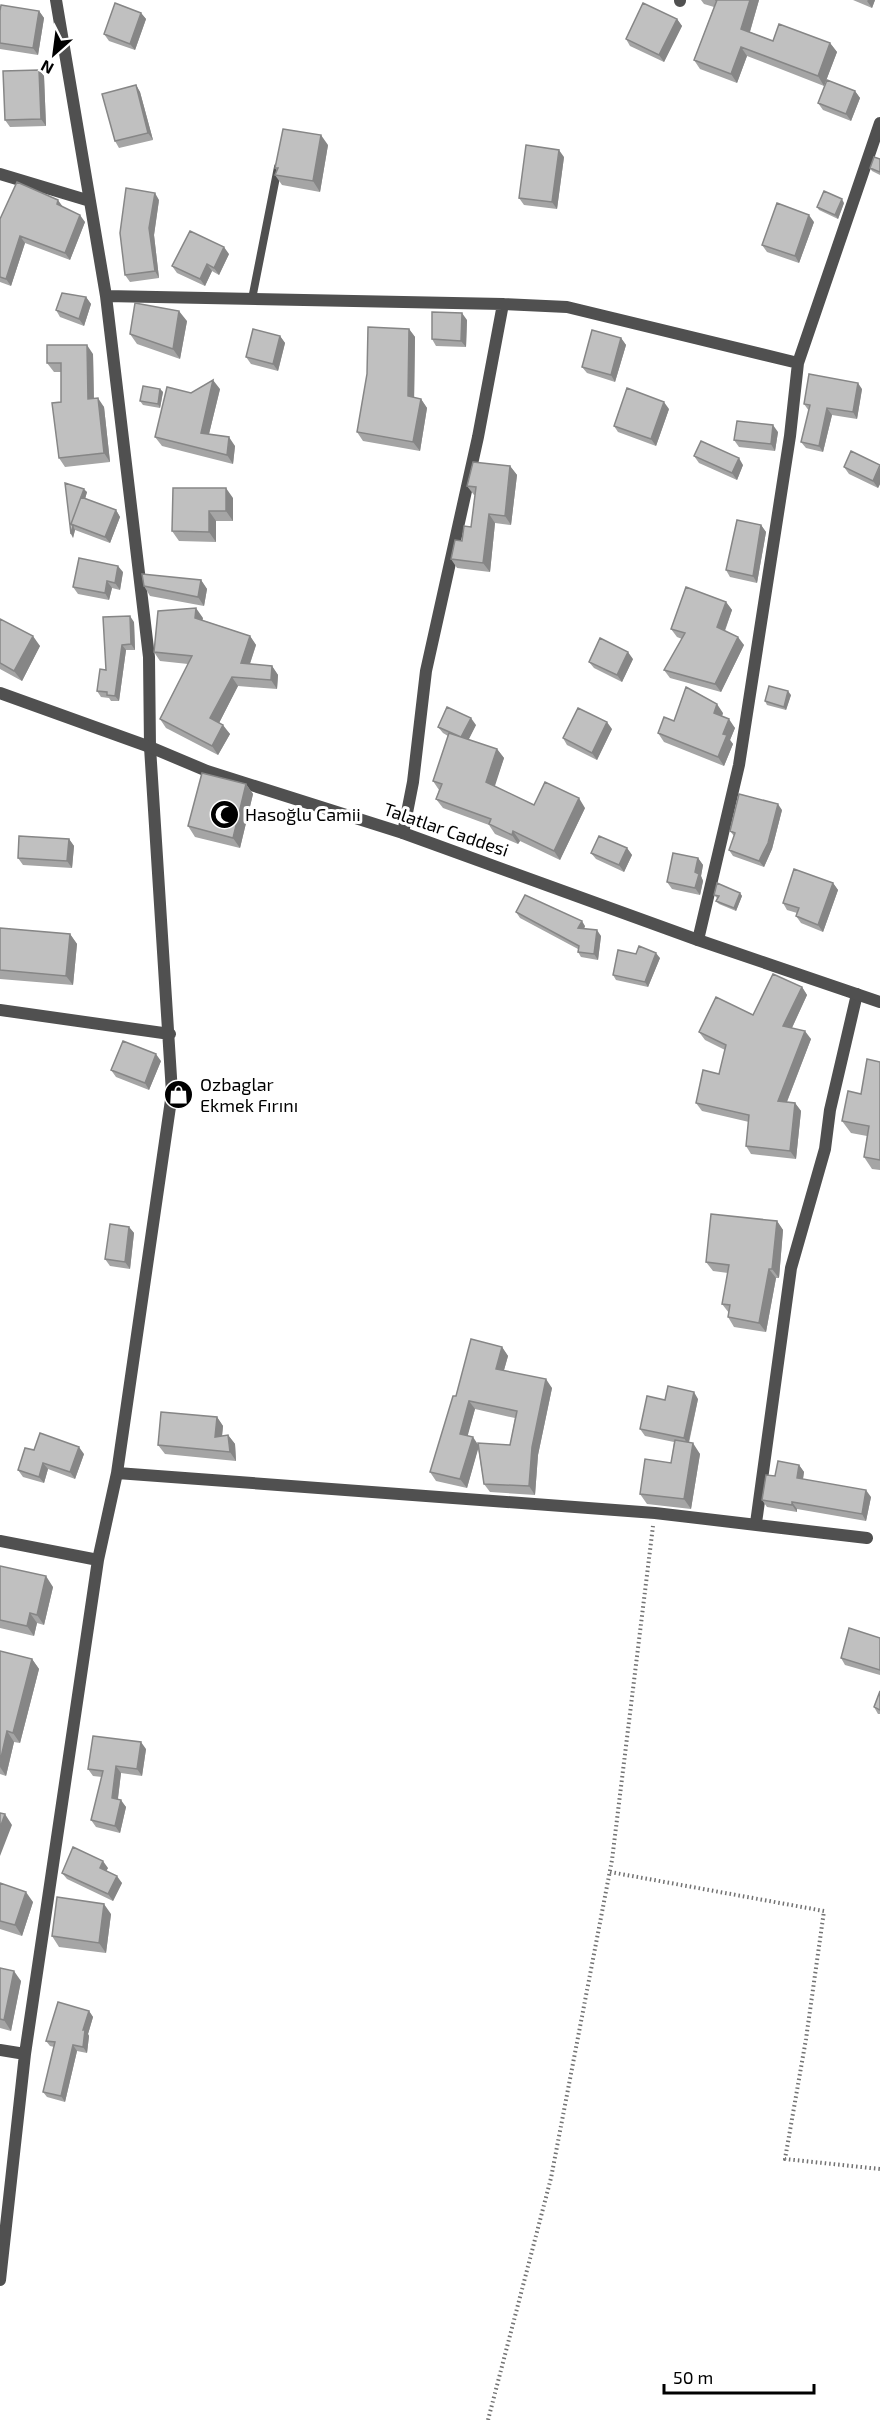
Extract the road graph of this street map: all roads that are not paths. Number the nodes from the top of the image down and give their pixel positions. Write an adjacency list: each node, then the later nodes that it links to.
1 (56, 0): 5 (street)
2 (880, 123): 9 (street)
3 (279, 158): 7 (lane)
4 (0, 174): 5 (street)
5 (90, 201): 6 (street)
6 (106, 296): 7 (street); 11 (street)
7 (252, 299): 8 (street)
8 (503, 304): 9 (street); 12 (street)
9 (798, 363): 13 (street)
10 (0, 693): 11 (street, Talatlar Caddesi)
11 (150, 747): 12 (street, Talatlar Caddesi); 17 (street)
12 (403, 833): 13 (street, Talatlar Caddesi)
13 (698, 940): 14 (street, Talatlar Caddesi)
14 (857, 994): 15 (street, Talatlar Caddesi); 19 (street)
15 (880, 1002)
16 (0, 1010): 17 (street)
17 (170, 1034): 18 (street)
18 (117, 1473): 19 (street); 22 (street)
19 (756, 1523): 20 (street)
20 (867, 1538)
21 (0, 1541): 22 (street)
22 (98, 1560): 24 (street)
23 (0, 2050): 24 (street)
24 (25, 2054): 25 (street)
25 (0, 2280)

